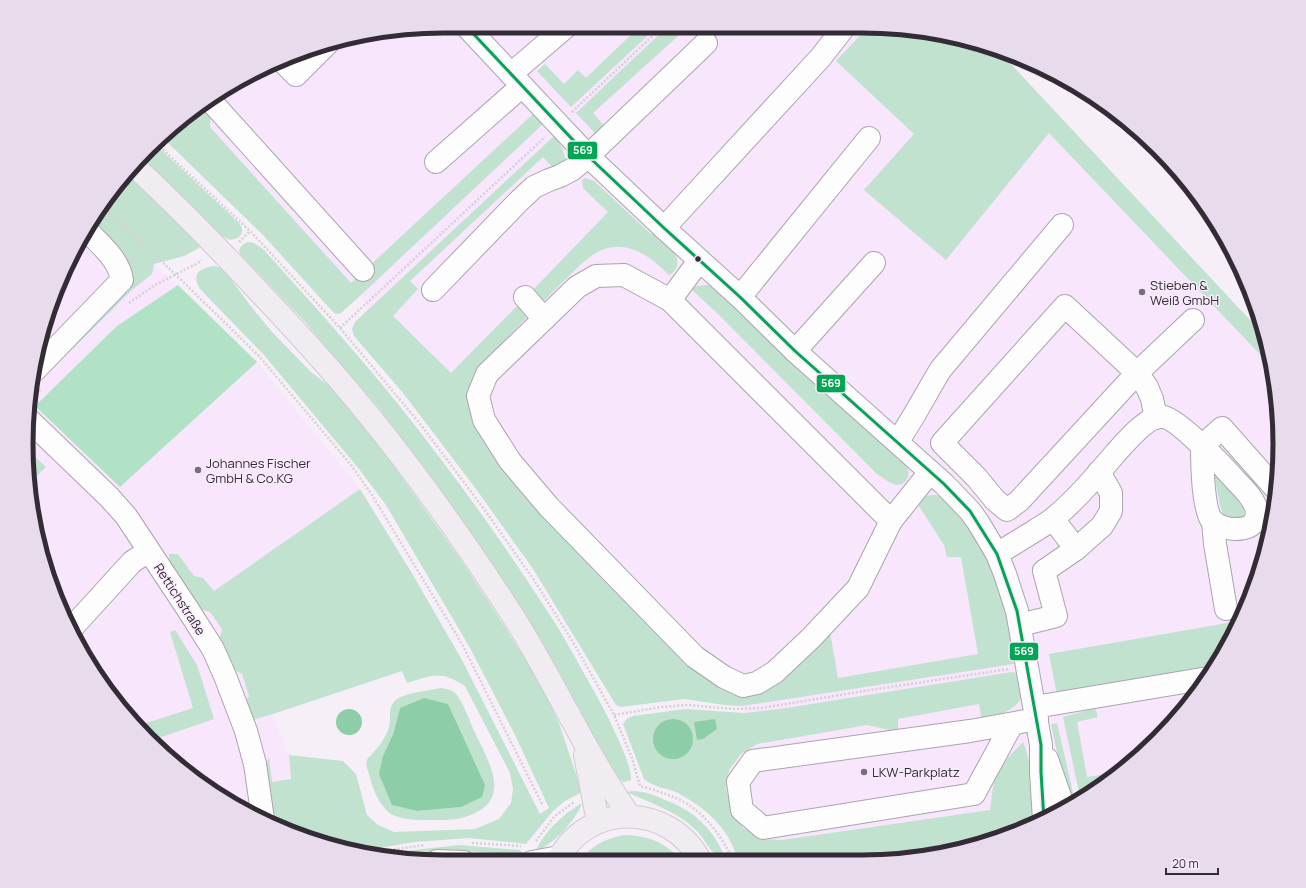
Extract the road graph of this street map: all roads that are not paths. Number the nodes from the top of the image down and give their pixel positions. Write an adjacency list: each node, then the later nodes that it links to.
1 (473, 33): 7 (street)
2 (561, 33): 7 (street)
3 (840, 33): 14 (street)
4 (706, 43): 10 (street)
5 (318, 53): 6 (street)
6 (286, 65)
7 (517, 80): 10 (street); 11 (street)
8 (213, 104): 18 (street)
9 (869, 138): 21 (street)
10 (588, 156): 14 (street); 19 (street)
11 (436, 162)
12 (138, 169): 48 (main road)
13 (1062, 225): 30 (street)
14 (664, 228): 16 (street)
15 (91, 234): 27 (street)
16 (699, 261): 21 (street); 22 (street)
17 (874, 263): 25 (street)
18 (363, 270)
19 (433, 290)
20 (525, 297): 23 (street)
21 (740, 297): 25 (street)
22 (670, 300): 23 (street); 36 (street)
23 (544, 319): 36 (street)
24 (1193, 320): 26 (street)
25 (795, 351): 30 (street)
26 (1137, 373): 26 (street); 28 (street)
27 (40, 378)
28 (1156, 418): 31 (street); 33 (street)
29 (34, 424): 40 (street, Rettichstraße)
30 (897, 442): 32 (street)
31 (1202, 446): 34 (street); 37 (street); 38 (street)
32 (930, 472): 36 (street); 41 (street)
33 (1099, 472): 35 (street); 39 (street)
34 (1271, 483)
35 (1053, 519): 39 (street); 41 (street)
36 (891, 521)
37 (1212, 521): 38 (street); 42 (street)
38 (1264, 522)
39 (1076, 549): 44 (street)
40 (148, 551): 43 (street); 51 (street, Rettichstraße)
41 (997, 554): 44 (street)
42 (1226, 609)
43 (75, 625)
44 (1020, 625): 46 (street)
45 (1198, 680): 46 (street)
46 (1036, 713): 47 (street); 49 (street)
47 (1012, 724): 47 (street)
48 (580, 736): 53 (main road); 54 (main road)
49 (1041, 745): 50 (street); 52 (street)
50 (1062, 803)
51 (262, 813)
52 (1044, 813)
53 (629, 815): 54 (main road); 56 (main road)
54 (598, 822): 55 (main road)
55 (561, 855)
56 (697, 855)

